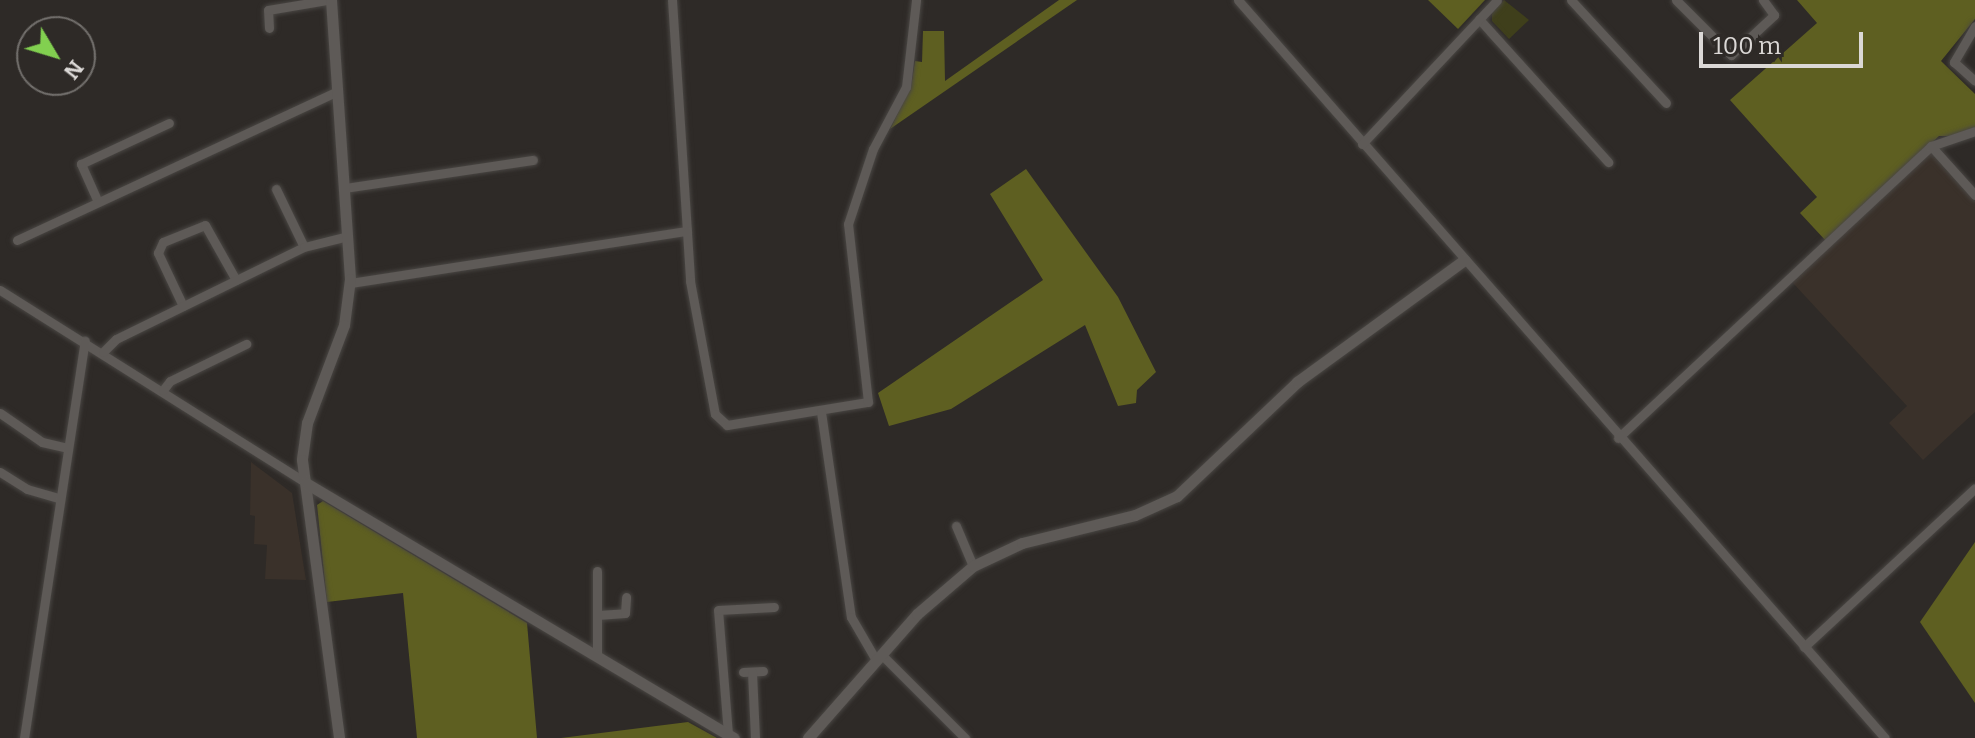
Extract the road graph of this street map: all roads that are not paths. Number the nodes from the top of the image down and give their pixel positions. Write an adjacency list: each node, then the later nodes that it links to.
1 (330, 0): 11 (street); 13 (street)
2 (672, 0): 25 (street)
3 (916, 0): 38 (street)
4 (1238, 0): 17 (street)
5 (1497, 0): 9 (street)
6 (1571, 0): 14 (street)
7 (1676, 0): 8 (street)
8 (1763, 0)
9 (1479, 19): 17 (street); 20 (street)
10 (1975, 26): 12 (street)
11 (269, 28)
12 (1975, 81)
13 (338, 91): 21 (street); 24 (street)
14 (1666, 103)
15 (169, 123): 24 (street)
16 (1975, 131): 18 (street)
17 (1362, 144): 29 (street)
18 (1931, 146): 23 (street); 40 (street)
19 (533, 160): 21 (street)
20 (1608, 162)
21 (345, 188): 26 (street)
22 (276, 189): 28 (street)
23 (1975, 195)
24 (98, 202): 27 (street)
25 (687, 231): 31 (street); 38 (street)
26 (348, 236): 28 (street); 31 (street)
27 (17, 240)
28 (304, 247): 30 (street)
29 (1464, 260): 40 (street); 47 (street)
30 (236, 280): 33 (street); 33 (street)
31 (350, 283): 43 (street)
32 (0, 290): 34 (street)
33 (183, 306): 36 (street)
34 (85, 341): 36 (street); 41 (street)
35 (246, 344): 37 (street)
36 (103, 352): 37 (street)
37 (163, 390): 43 (street)
38 (821, 412): 54 (street)
39 (0, 413): 41 (street)
40 (1618, 438): 52 (street)
41 (67, 448): 45 (street)
42 (0, 472): 45 (street)
43 (306, 483): 53 (street); 58 (street)
44 (1975, 488): 52 (street)
45 (59, 498): 57 (street)
46 (956, 526): 47 (street)
47 (973, 566): 54 (street)
48 (597, 571): 51 (street)
49 (626, 597): 51 (street)
50 (774, 607): 56 (street)
51 (598, 615): 53 (street)
52 (1804, 647): 62 (street)
53 (597, 655): 56 (street)
54 (878, 657): 60 (street); 61 (street)
55 (753, 672): 59 (street)
56 (731, 736)
57 (24, 738)
58 (339, 738)
59 (755, 738)
60 (808, 738)
61 (965, 738)
62 (1885, 738)

